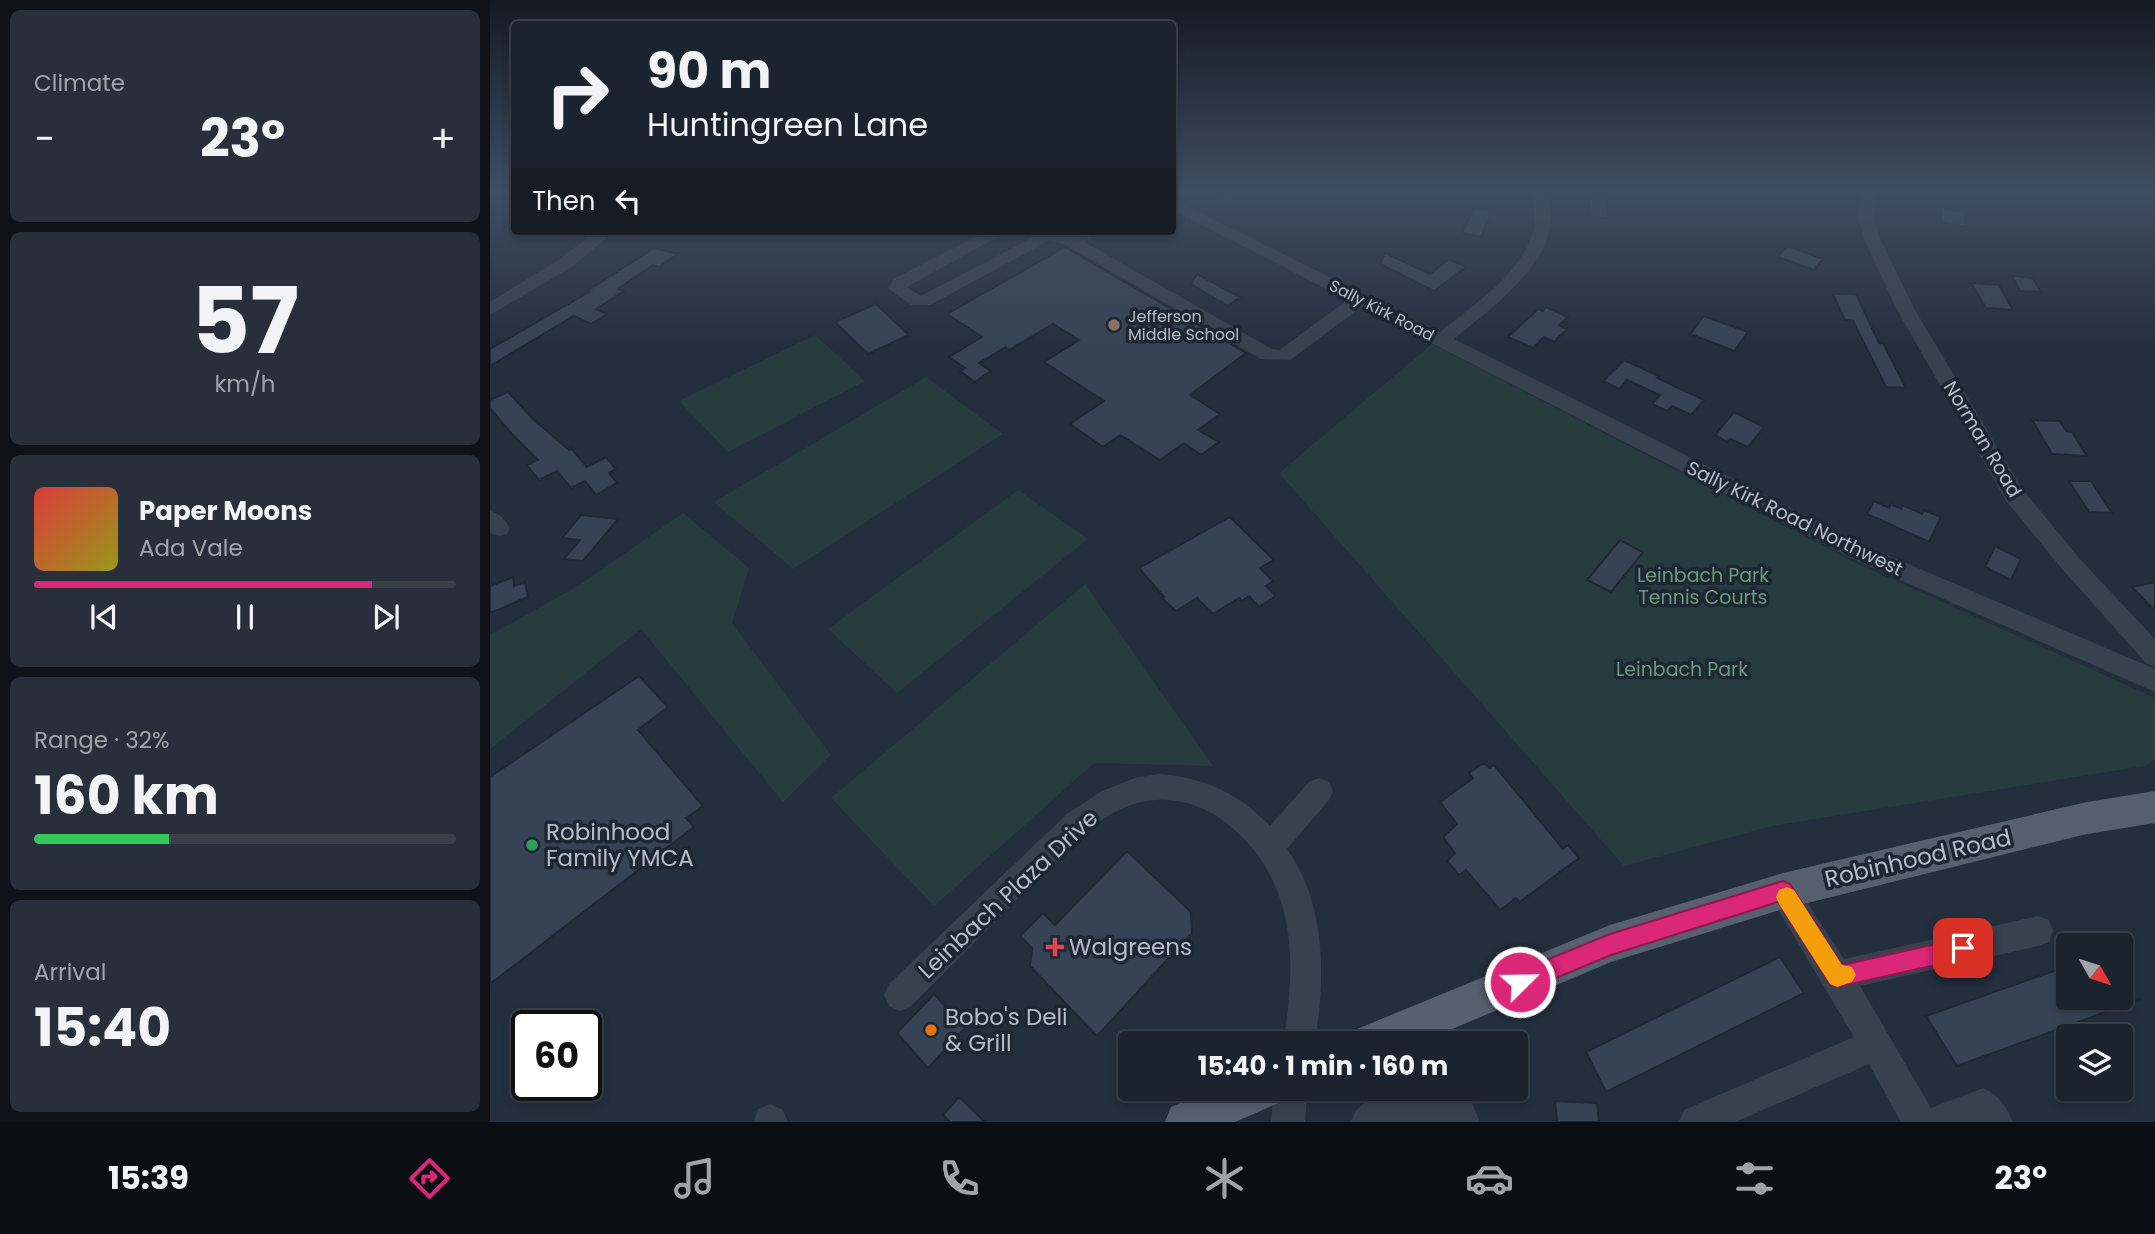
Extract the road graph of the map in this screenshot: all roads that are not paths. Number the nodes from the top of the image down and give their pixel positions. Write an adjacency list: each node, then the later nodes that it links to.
1 (592, 242): 10 (street)
2 (978, 242): 9 (street)
3 (1033, 242): 9 (street)
4 (1072, 242): 8 (street)
5 (1248, 242): 8 (street, Sally Kirk Road)
6 (1536, 242): 11 (street)
7 (1874, 242): 12 (street, Norman Road)
8 (1360, 299): 11 (street, Sally Kirk Road)
9 (924, 301)
10 (490, 310)
11 (1441, 341): 13 (street, Sally Kirk Road Northwest)
12 (2155, 656)
13 (2155, 681)
14 (1319, 791): 16 (street)
15 (2155, 807): 17 (main road, Robinhood Road)
16 (1270, 848): 20 (street, Leinbach Plaza Drive); 21 (street, Leinbach Plaza Drive)
17 (1783, 891): 19 (street); 22 (main road, Robinhood Road)
18 (2038, 931): 19 (street)
19 (1837, 976): 23 (street)
20 (900, 995)
21 (1301, 1031)
22 (1431, 1031)
23 (1876, 1044): 32 (street); 33 (street)
24 (1236, 1101): 28 (main road)
25 (1290, 1101): 29 (street)
26 (1454, 1101): 31 (street)
27 (1397, 1102): 30 (street)
28 (1186, 1122)
29 (1288, 1122)
30 (1430, 1122)
31 (1463, 1122)
32 (1696, 1122)
33 (1920, 1122)
34 (1938, 1122): 35 (street)
35 (1996, 1122)

